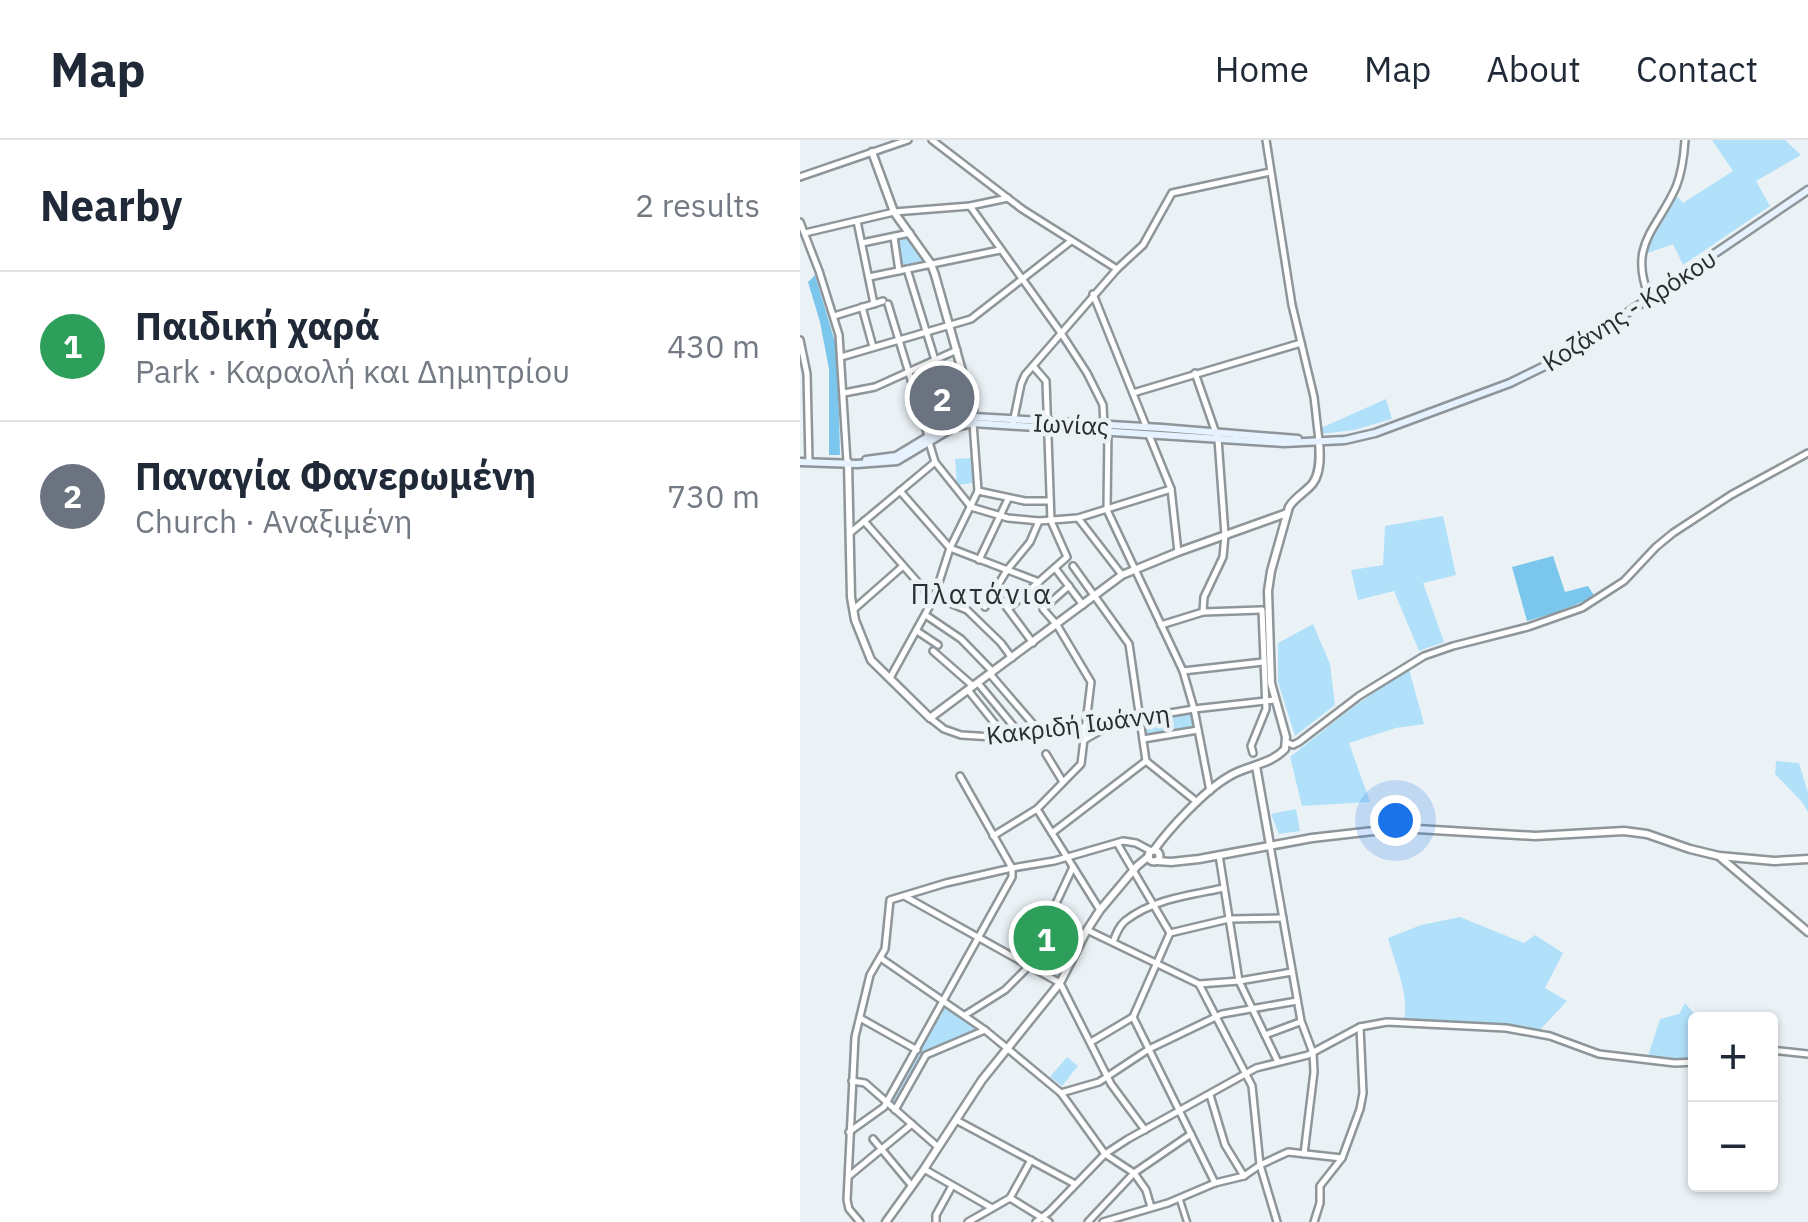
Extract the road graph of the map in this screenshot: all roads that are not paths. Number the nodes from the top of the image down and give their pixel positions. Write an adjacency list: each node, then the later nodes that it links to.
1 (908, 140): 5 (street)
2 (932, 140): 9 (street)
3 (1266, 140): 6 (street)
4 (1684, 140): 26 (street)
5 (872, 152): 7 (street); 11 (street)
6 (1270, 172): 21 (street); 35 (street)
7 (800, 177)
8 (1808, 190): 26 (main road, Κοζάνης - Κρόκου)
9 (1008, 198): 10 (street); 17 (street)
10 (970, 206): 11 (street); 19 (street)
11 (894, 212): 12 (street); 15 (street)
12 (857, 221): 14 (street); 18 (street)
13 (800, 222): 14 (street)
14 (804, 233): 29 (street)
15 (910, 234): 16 (street); 20 (street)
16 (894, 237): 18 (street); 22 (street)
17 (1071, 241): 21 (street); 24 (street)
18 (862, 243): 23 (street)
19 (1000, 250): 20 (street); 24 (street)
20 (931, 264): 22 (street); 30 (street)
21 (1116, 268): 25 (street)
22 (903, 270): 23 (street); 31 (street)
23 (869, 278): 27 (street)
24 (1021, 279): 30 (street); 32 (street)
25 (1094, 294): 32 (street); 45 (street)
26 (1649, 297): 54 (main road, Κοζάνης - Κρόκου)
27 (874, 304): 28 (street); 34 (street)
28 (862, 308): 29 (street); 36 (street)
29 (834, 316): 38 (street)
30 (950, 324): 31 (street); 37 (street)
31 (926, 332): 34 (street); 39 (street)
32 (1061, 332): 41 (street); 50 (street)
33 (800, 340): 40 (street)
34 (899, 340): 36 (street); 42 (street)
35 (1301, 343): 43 (street); 54 (street)
36 (873, 348): 38 (street)
37 (957, 350): 39 (street); 47 (street)
38 (842, 357): 44 (street)
39 (934, 360): 42 (street)
40 (802, 362): 46 (street)
41 (1033, 366): 48 (street); 49 (street)
42 (909, 372): 44 (street); 53 (street)
43 (1195, 373): 45 (street); 52 (street)
44 (844, 393): 57 (street)
45 (1132, 393): 51 (street)
46 (804, 410): 56 (street)
47 (973, 420): 48 (main road, Ιωνίας); 53 (main road, Ιωνίας); 61 (street)
48 (1013, 423): 49 (main road, Ιωνίας)
49 (1046, 425): 50 (main road, Ιωνίας); 63 (street)
50 (1106, 428): 51 (main road, Ιωνίας); 65 (street)
51 (1148, 430): 52 (main road, Ιωνίας); 59 (street)
52 (1218, 436): 54 (main road, Ιωνίας); 73 (street)
53 (928, 439): 57 (main road, Ιωνίας); 58 (street)
54 (1319, 441): 66 (street)
55 (1808, 453): 120 (street)
56 (807, 462): 57 (main road, Ιωνίας)
57 (844, 462): 72 (street, Κακριδή Ιωάννη)
58 (935, 462): 60 (street); 64 (street)
59 (1171, 489): 65 (street); 75 (street)
60 (900, 491): 69 (street); 74 (street)
61 (978, 491): 62 (street); 64 (street)
62 (1008, 499): 63 (street); 67 (street)
63 (1050, 500): 71 (street)
64 (971, 507): 67 (street); 74 (street)
65 (1107, 510): 68 (street); 80 (street)
66 (1287, 513): 73 (street); 92 (street)
67 (1000, 517): 70 (street); 76 (street)
68 (1078, 518): 71 (street); 82 (street)
69 (864, 521): 72 (street); 77 (street)
70 (1039, 521): 71 (street); 81 (street)
71 (1051, 521): 79 (street)
72 (850, 533): 91 (street, Κακριδή Ιωάννη)
73 (1225, 535): 75 (street); 93 (street)
74 (950, 548): 76 (street); 87 (street)
75 (1178, 552): 80 (street)
76 (979, 560): 81 (street)
77 (903, 566): 87 (street); 91 (street)
78 (1073, 566): 86 (street)
79 (1056, 568): 83 (street); 84 (street)
80 (1136, 568): 82 (street); 96 (street)
81 (1008, 570): 83 (street); 85 (street)
82 (1122, 575): 86 (street)
83 (1040, 582): 90 (street)
84 (1069, 586): 88 (street); 95 (street)
85 (995, 592): 89 (street); 90 (street)
86 (1095, 596): 88 (street); 111 (street)
87 (934, 598): 94 (street); 101 (street)
88 (1083, 605): 95 (street)
89 (985, 607)
90 (1008, 609): 98 (street)
91 (852, 610): 105 (street, Κακριδή Ιωάννη)
92 (1265, 610): 93 (street); 102 (street); 107 (street)
93 (1203, 612): 96 (street)
94 (926, 615): 97 (street); 104 (street)
95 (1057, 625): 98 (street); 113 (street)
96 (1161, 625): 103 (street)
97 (917, 631): 99 (street); 105 (street)
98 (1033, 642): 101 (street)
99 (938, 644)
100 (933, 652): 106 (street)
101 (1012, 658): 104 (street)
102 (1264, 662): 103 (street); 108 (street)
103 (1183, 670): 109 (street)
104 (992, 673): 106 (street); 115 (street)
105 (889, 678): 110 (street, Κακριδή Ιωάννη)
106 (973, 686): 110 (street); 116 (street); 117 (street)
107 (1274, 700): 108 (street, Κακριδή Ιωάννη); 120 (street)
108 (1264, 702): 109 (street, Κακριδή Ιωάννη); 122 (street)
109 (1194, 709): 111 (street, Κακριδή Ιωάννη); 114 (street)
110 (930, 718): 117 (street, Κακριδή Ιωάννη)
111 (1140, 718): 112 (street, Κακριδή Ιωάννη); 118 (street)
112 (1117, 722): 113 (street, Κακριδή Ιωάννη); 119 (street)
113 (1086, 728): 115 (street, Κακριδή Ιωάννη); 119 (street)
114 (1198, 730): 118 (street); 127 (street)
115 (1039, 731): 116 (street, Κακριδή Ιωάννη)
116 (1020, 734): 117 (street, Κακριδή Ιωάννη)
117 (1004, 736)
118 (1143, 738): 123 (street)
119 (1084, 740): 126 (street)
120 (1286, 742): 124 (street)
121 (1046, 754): 126 (street)
122 (1253, 754)
123 (1146, 761): 128 (street); 130 (street)
124 (1256, 766): 127 (street); 133 (street)
125 (960, 776): 131 (street)
126 (1063, 782): 129 (street)
127 (1210, 790): 128 (street)
128 (1198, 802): 134 (street)
129 (1037, 809): 130 (street); 131 (street)
130 (1052, 832): 137 (street)
131 (994, 836): 140 (street)
132 (1118, 843): 134 (street); 137 (street); 141 (street)
133 (1270, 845): 135 (street); 136 (street); 146 (street)
134 (1155, 855): 135 (street); 141 (street)
135 (1219, 855): 142 (street)
136 (1719, 856): 138 (street); 150 (street)
137 (1068, 858): 139 (street); 140 (street)
138 (1808, 859)
139 (1073, 867): 145 (street); 148 (street)
140 (1012, 868): 143 (street); 152 (street)
141 (1134, 871): 144 (street); 145 (street)
142 (1224, 888): 144 (street); 147 (street)
143 (905, 896): 152 (street); 155 (street)
144 (1154, 905): 151 (street); 153 (street)
145 (1100, 910): 149 (street)
146 (1283, 918): 147 (street); 158 (street)
147 (1229, 919): 151 (street); 159 (street)
148 (1044, 924): 154 (street); 157 (street)
149 (1087, 930): 153 (street); 154 (street)
150 (1808, 932)
151 (1170, 933): 156 (street)
152 (979, 937): 157 (street); 162 (street)
153 (1113, 942): 156 (street)
154 (1080, 943): 160 (street)
155 (881, 958): 162 (street); 168 (street)
156 (1157, 962): 161 (street); 166 (street)
157 (1028, 965): 160 (street); 165 (street)
158 (1292, 972): 159 (street); 163 (street)
159 (1240, 981): 161 (street); 164 (street)
160 (1060, 983): 173 (street); 174 (street)
161 (1199, 984): 167 (street)
162 (944, 1000): 165 (street); 176 (street)
163 (1298, 1001): 164 (street); 169 (street)
164 (1253, 1008): 167 (street); 172 (street)
165 (965, 1015): 171 (street)
166 (1133, 1017): 173 (street); 175 (street)
167 (1216, 1017): 175 (street); 182 (street)
168 (860, 1018): 176 (street); 184 (street)
169 (1301, 1021): 172 (street); 178 (street)
170 (1360, 1027): 178 (street); 181 (street); 200 (street)
171 (985, 1030): 174 (street); 188 (street)
172 (1266, 1034): 180 (street)
173 (1091, 1042): 183 (street)
174 (1007, 1047): 185 (street); 190 (street)
175 (1149, 1049): 183 (street); 189 (street)
176 (916, 1050): 187 (street)
177 (1778, 1051): 179 (street)
178 (1313, 1053): 180 (street); 199 (street)
179 (1808, 1054)
180 (1278, 1062): 182 (street)
181 (1688, 1063)
182 (1246, 1073): 186 (street); 202 (street)
183 (1107, 1076): 185 (street); 192 (street)
184 (852, 1080): 187 (street); 193 (street)
185 (1061, 1093): 198 (street)
186 (1210, 1095): 189 (street); 205 (street)
187 (887, 1102): 188 (street); 193 (street)
188 (895, 1110): 191 (street)
189 (1180, 1111): 192 (street); 194 (street)
190 (956, 1120): 196 (street); 201 (street)
191 (912, 1124): 196 (street); 197 (street)
192 (1145, 1130): 198 (street)
193 (848, 1132): 206 (street)
194 (1191, 1134): 204 (street); 208 (street)
195 (872, 1138): 197 (street)
196 (938, 1147): 203 (street)
197 (882, 1150): 206 (street); 209 (street)
198 (1105, 1154): 204 (street); 207 (street)
199 (1304, 1154): 200 (street); 202 (street)
200 (1342, 1158): 225 (street)
201 (1031, 1160): 207 (street); 211 (street)
202 (1260, 1165): 205 (street); 224 (street)
203 (924, 1169): 209 (street); 210 (street)
204 (1134, 1173): 213 (street); 215 (street)
205 (1244, 1176): 208 (street)
206 (847, 1178): 217 (street)
207 (1076, 1184): 216 (street)
208 (1215, 1184): 212 (street)
209 (912, 1186): 218 (street)
210 (952, 1186): 214 (street); 219 (street)
211 (1010, 1198): 214 (street); 216 (street)
212 (1180, 1200): 213 (street); 223 (street)
213 (1151, 1207): 222 (street)
214 (992, 1208): 220 (street)
215 (1097, 1212): 221 (street); 222 (street)
216 (1043, 1221)
217 (860, 1222)
218 (886, 1222)
219 (936, 1222)
220 (968, 1222)
221 (1088, 1222)
222 (1101, 1222)
223 (1187, 1222)
224 (1278, 1222)
225 (1314, 1222)

